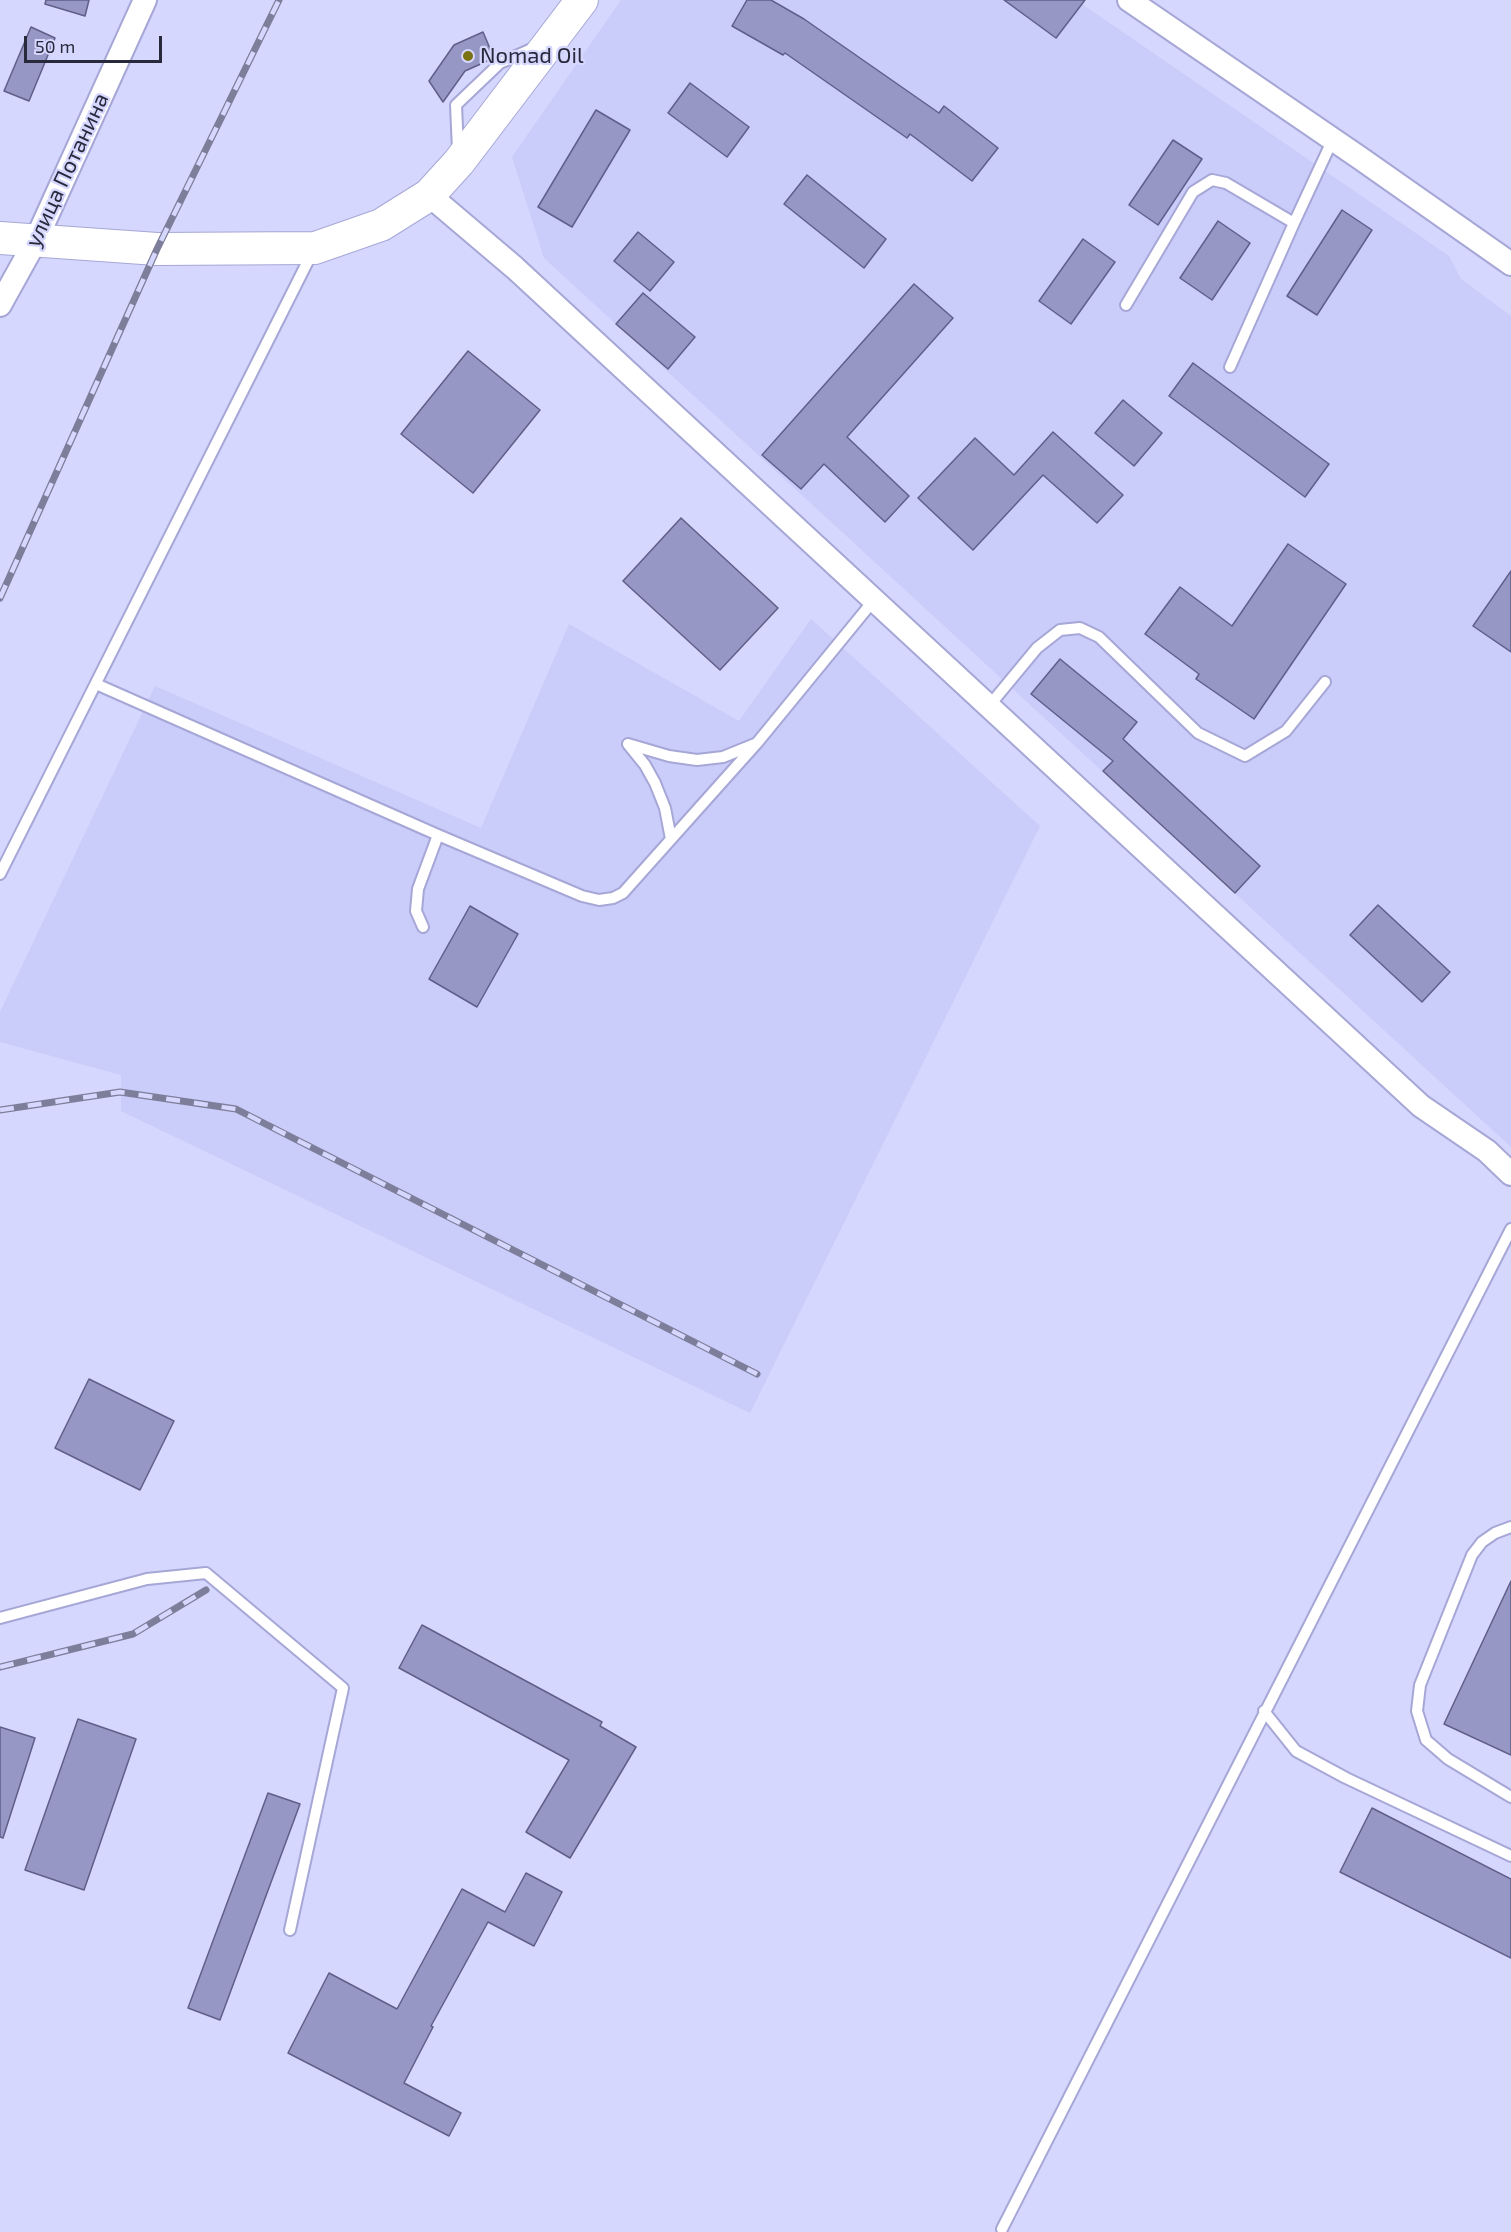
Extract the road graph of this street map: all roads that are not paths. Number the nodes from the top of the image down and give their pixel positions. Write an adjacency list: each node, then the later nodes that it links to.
1 (145, 0): 8 (street, улица Потанина)
2 (582, 0): 5 (main road)
3 (1129, 0): 4 (street)
4 (1333, 140): 6 (lane); 10 (street)
5 (429, 195): 9 (main road); 14 (street)
6 (1294, 223): 12 (lane); 13 (lane)
7 (0, 238): 8 (main road)
8 (36, 240): 9 (main road); 11 (street, улица Потанина)
9 (315, 248): 16 (lane)
10 (1511, 264)
11 (0, 305)
12 (1126, 305)
13 (1230, 367)
14 (874, 600): 17 (street); 18 (lane)
15 (1325, 682): 17 (lane)
16 (96, 684): 19 (lane); 21 (lane)
17 (989, 706): 23 (street)
18 (757, 743): 20 (lane); 20 (lane)
19 (438, 835): 20 (lane); 22 (lane)
20 (671, 839)
21 (0, 874)
22 (423, 927)
23 (1511, 1174)
24 (1511, 1229): 27 (lane)
25 (1511, 1527): 28 (lane)
26 (0, 1618): 30 (lane)
27 (1264, 1711): 29 (lane); 31 (lane)
28 (1511, 1797)
29 (1511, 1856)
30 (290, 1930)
31 (1002, 2229)

